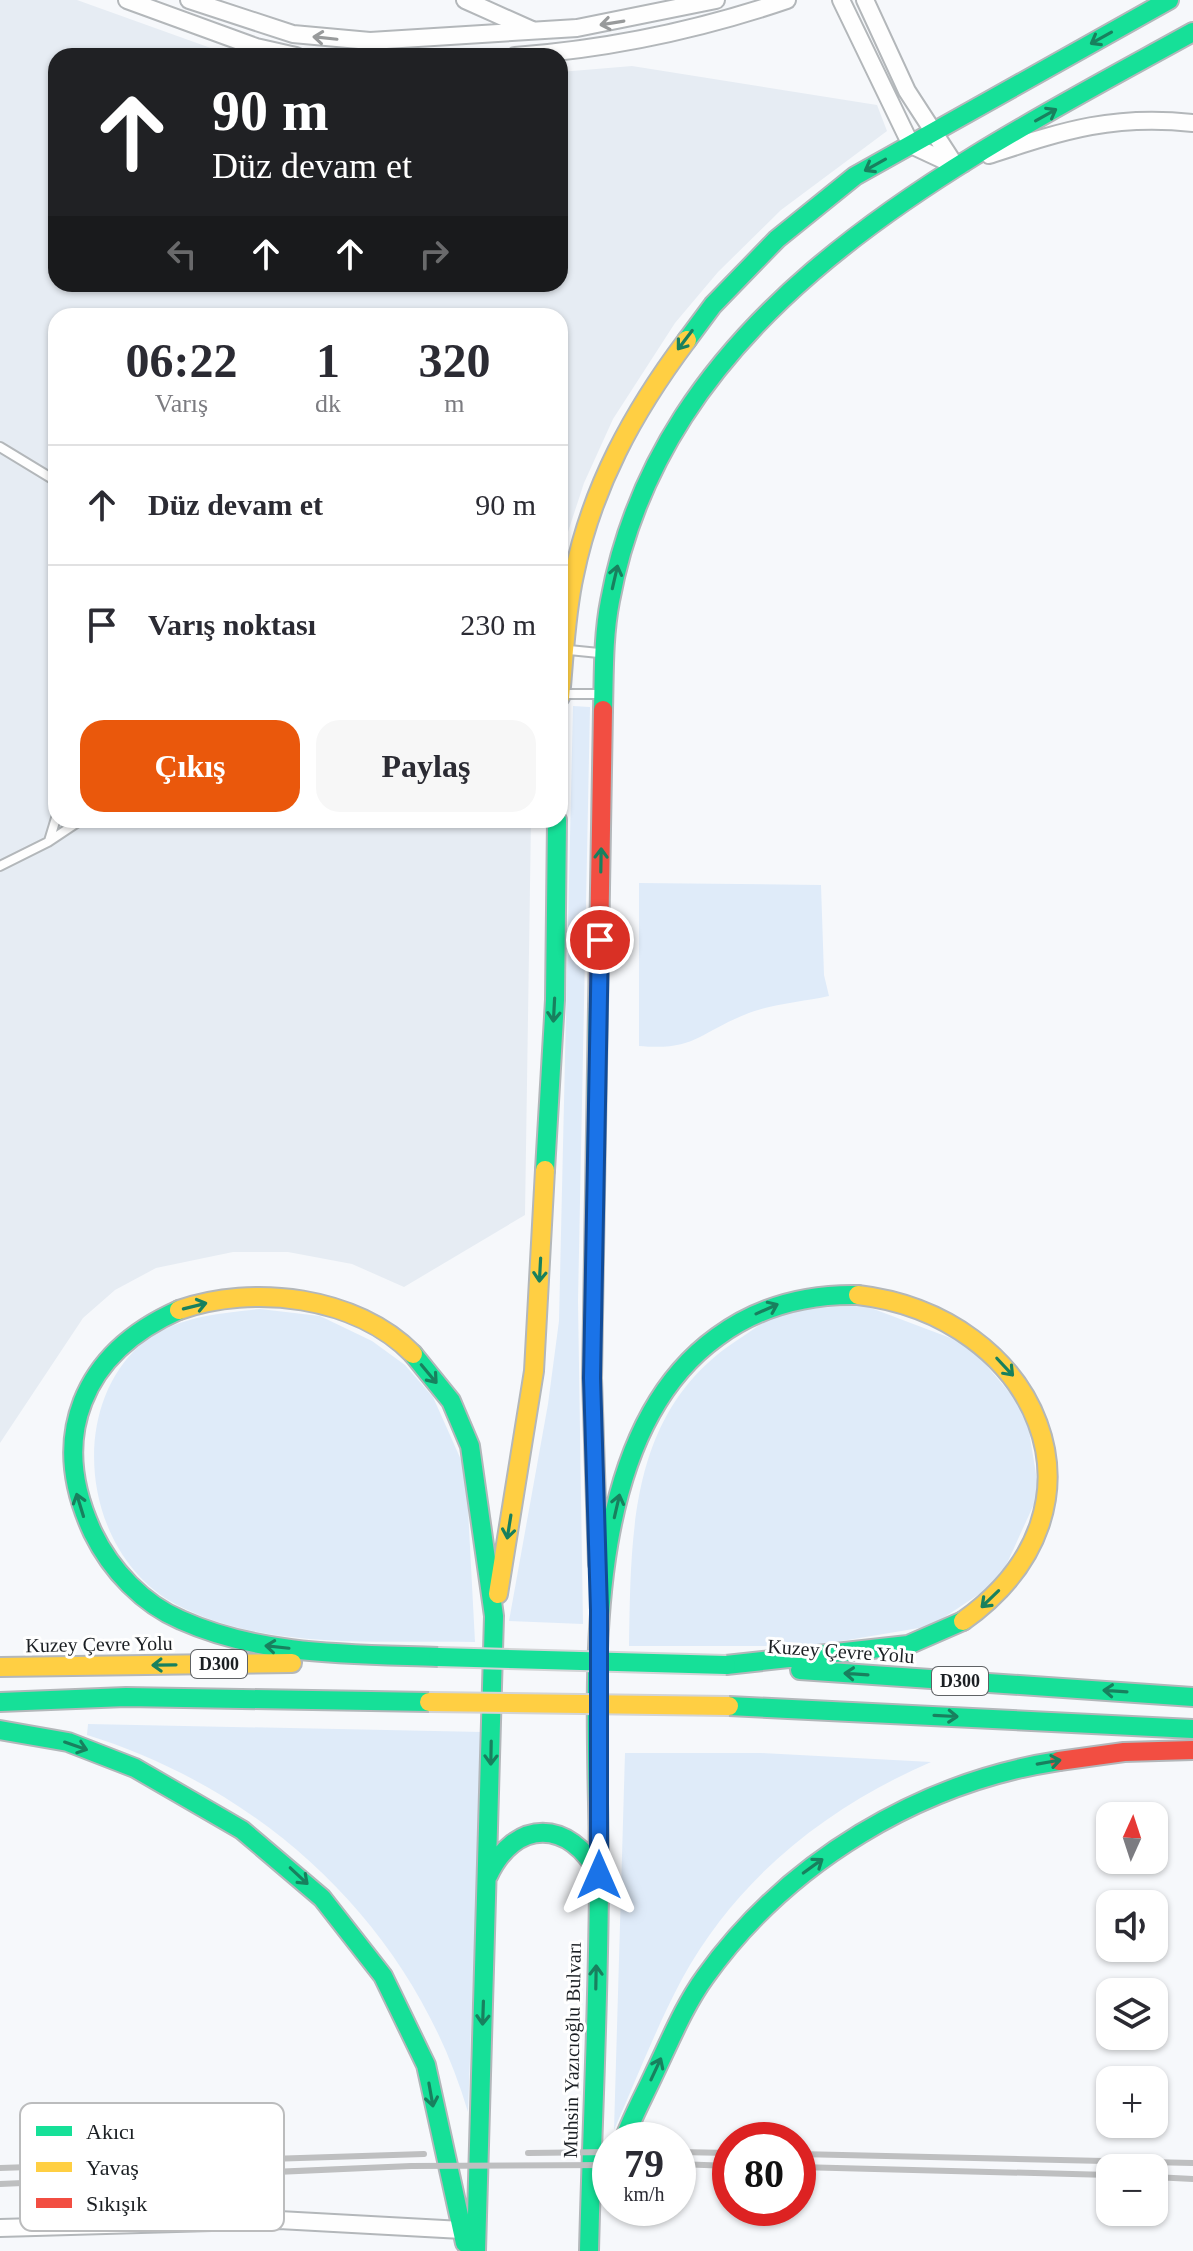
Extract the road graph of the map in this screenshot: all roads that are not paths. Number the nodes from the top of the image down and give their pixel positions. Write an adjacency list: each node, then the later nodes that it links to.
1 (127, 0): 12 (street)
2 (189, 0): 10 (street, one-way to 2)
3 (465, 0): 10 (street)
4 (716, 0): 9 (street)
5 (787, 0): 13 (street)
6 (841, 0): 16 (street)
7 (865, 0): 15 (street)
8 (1169, 0): 15 (main road, one-way to 15)
9 (661, 6): 10 (street, one-way to 10)
10 (538, 32)
11 (1193, 32): 17 (main road, one-way to 11)
12 (260, 48)
13 (568, 49)
14 (1193, 123): 17 (street)
15 (935, 132): 16 (main road); 17 (street)
16 (911, 145): 17 (street); 20 (main road, one-way to 20)
17 (956, 166): 22 (main road, one-way to 17)
18 (0, 447): 19 (lane)
19 (48, 476)
20 (568, 613)
21 (568, 650): 22 (lane)
22 (604, 654): 23 (main road)
23 (604, 694): 24 (lane); 30 (main road, one-way to 23)
24 (568, 695)
25 (53, 828): 28 (lane)
26 (69, 828): 28 (lane)
27 (557, 828): 31 (main road, one-way to 31)
28 (48, 842): 29 (lane)
29 (0, 866)
30 (599, 1610): 33 (main road, one-way to 33); 40 (main road, Muhsin Yazıcıoğlu Bulvarı)
31 (494, 1619): 32 (main road, one-way to 31); 41 (main road, one-way to 41)
32 (438, 1657): 33 (main road, D300, bridge); 34 (main road, Kuzey Çevre Yolu / D300, one-way to 34)
33 (726, 1665): 35 (main road, Kuzey Çevre Yolu / D300, one-way to 33)
34 (0, 1667)
35 (1193, 1697)
36 (0, 1702): 37 (main road, D300, one-way to 37, bridge)
37 (1193, 1729)
38 (0, 1730): 47 (main road, one-way to 47)
39 (1193, 1750): 42 (main road, one-way to 39)
40 (599, 1875): 41 (main road); 50 (main road, Muhsin Yazıcıoğlu Bulvarı, one-way to 40)
41 (487, 1878): 49 (main road, one-way to 49)
42 (632, 2122)
43 (284, 2220): 47 (street)
44 (597, 2226): 50 (main road)
45 (20, 2227): 46 (street)
46 (0, 2228)
47 (462, 2230): 48 (main road)
48 (467, 2251)
49 (476, 2251)
50 (590, 2251)

